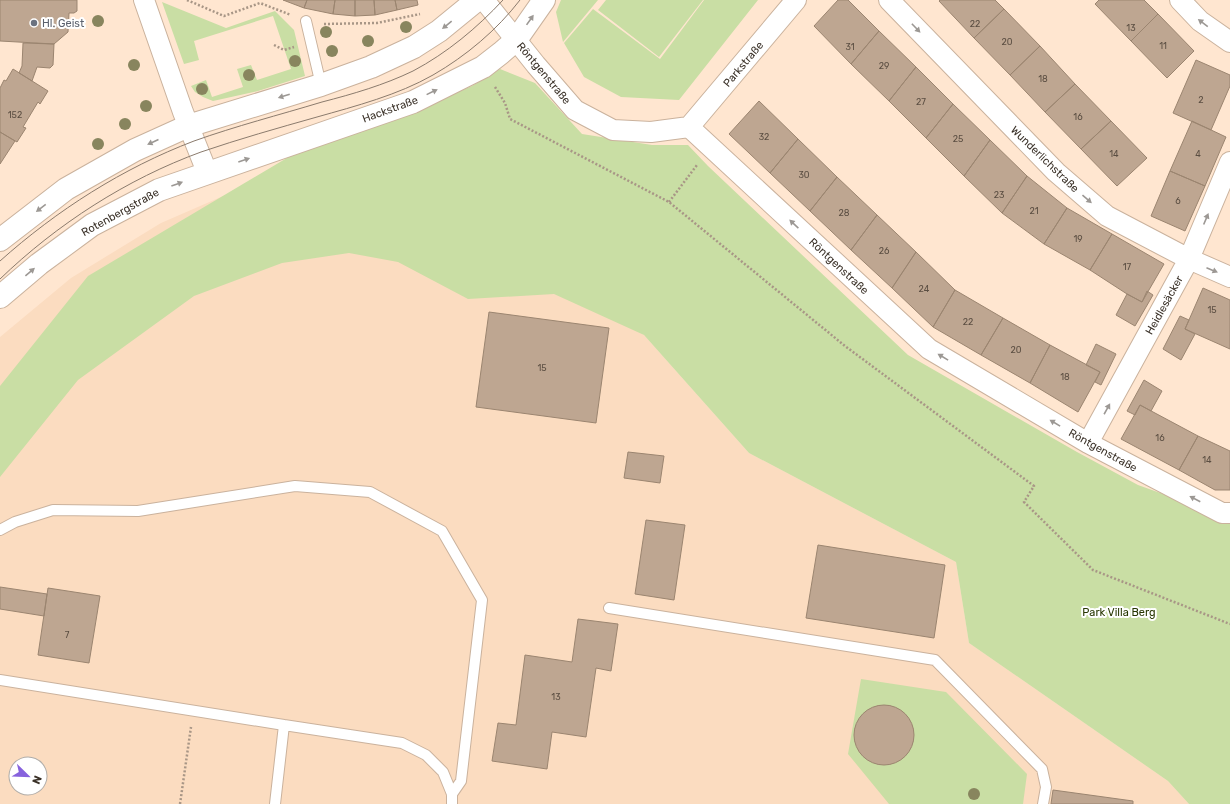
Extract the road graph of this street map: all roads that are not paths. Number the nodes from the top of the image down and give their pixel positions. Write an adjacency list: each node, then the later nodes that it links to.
1 (144, 0): 12 (street)
2 (477, 0): 11 (main road, one-way to 11)
3 (484, 0): 9 (street, Röntgenstraße)
4 (544, 0): 9 (main road, Hackstraße, one-way to 4)
5 (796, 0): 13 (street, Parkstraße)
6 (889, 0): 17 (street, Wunderlichstraße, one-way to 17)
7 (1180, 0): 10 (street, one-way to 7)
8 (306, 21): 11 (lane)
9 (516, 40): 13 (street, Röntgenstraße); 15 (main road, Hackstraße, one-way to 9)
10 (1230, 42)
11 (321, 85): 12 (main road, one-way to 12)
12 (188, 126): 15 (street); 16 (main road, one-way to 16)
13 (689, 127): 20 (street, Röntgenstraße, one-way to 13)
14 (1230, 162): 17 (street, Heidlesäcker, one-way to 14)
15 (208, 172): 19 (main road, Rotenbergstraße, one-way to 15)
16 (0, 240)
17 (1188, 259): 18 (street, Wunderlichstraße, one-way to 18); 20 (street, Heidlesäcker, one-way to 17)
18 (1230, 277)
19 (0, 297)
20 (1088, 443): 21 (street, Röntgenstraße, one-way to 20)
21 (1230, 513)
22 (0, 530): 26 (lane)
23 (609, 608): 28 (lane)
24 (0, 680): 25 (lane)
25 (284, 725): 26 (lane); 27 (lane)
26 (452, 799)
27 (275, 804)
28 (1043, 804)

